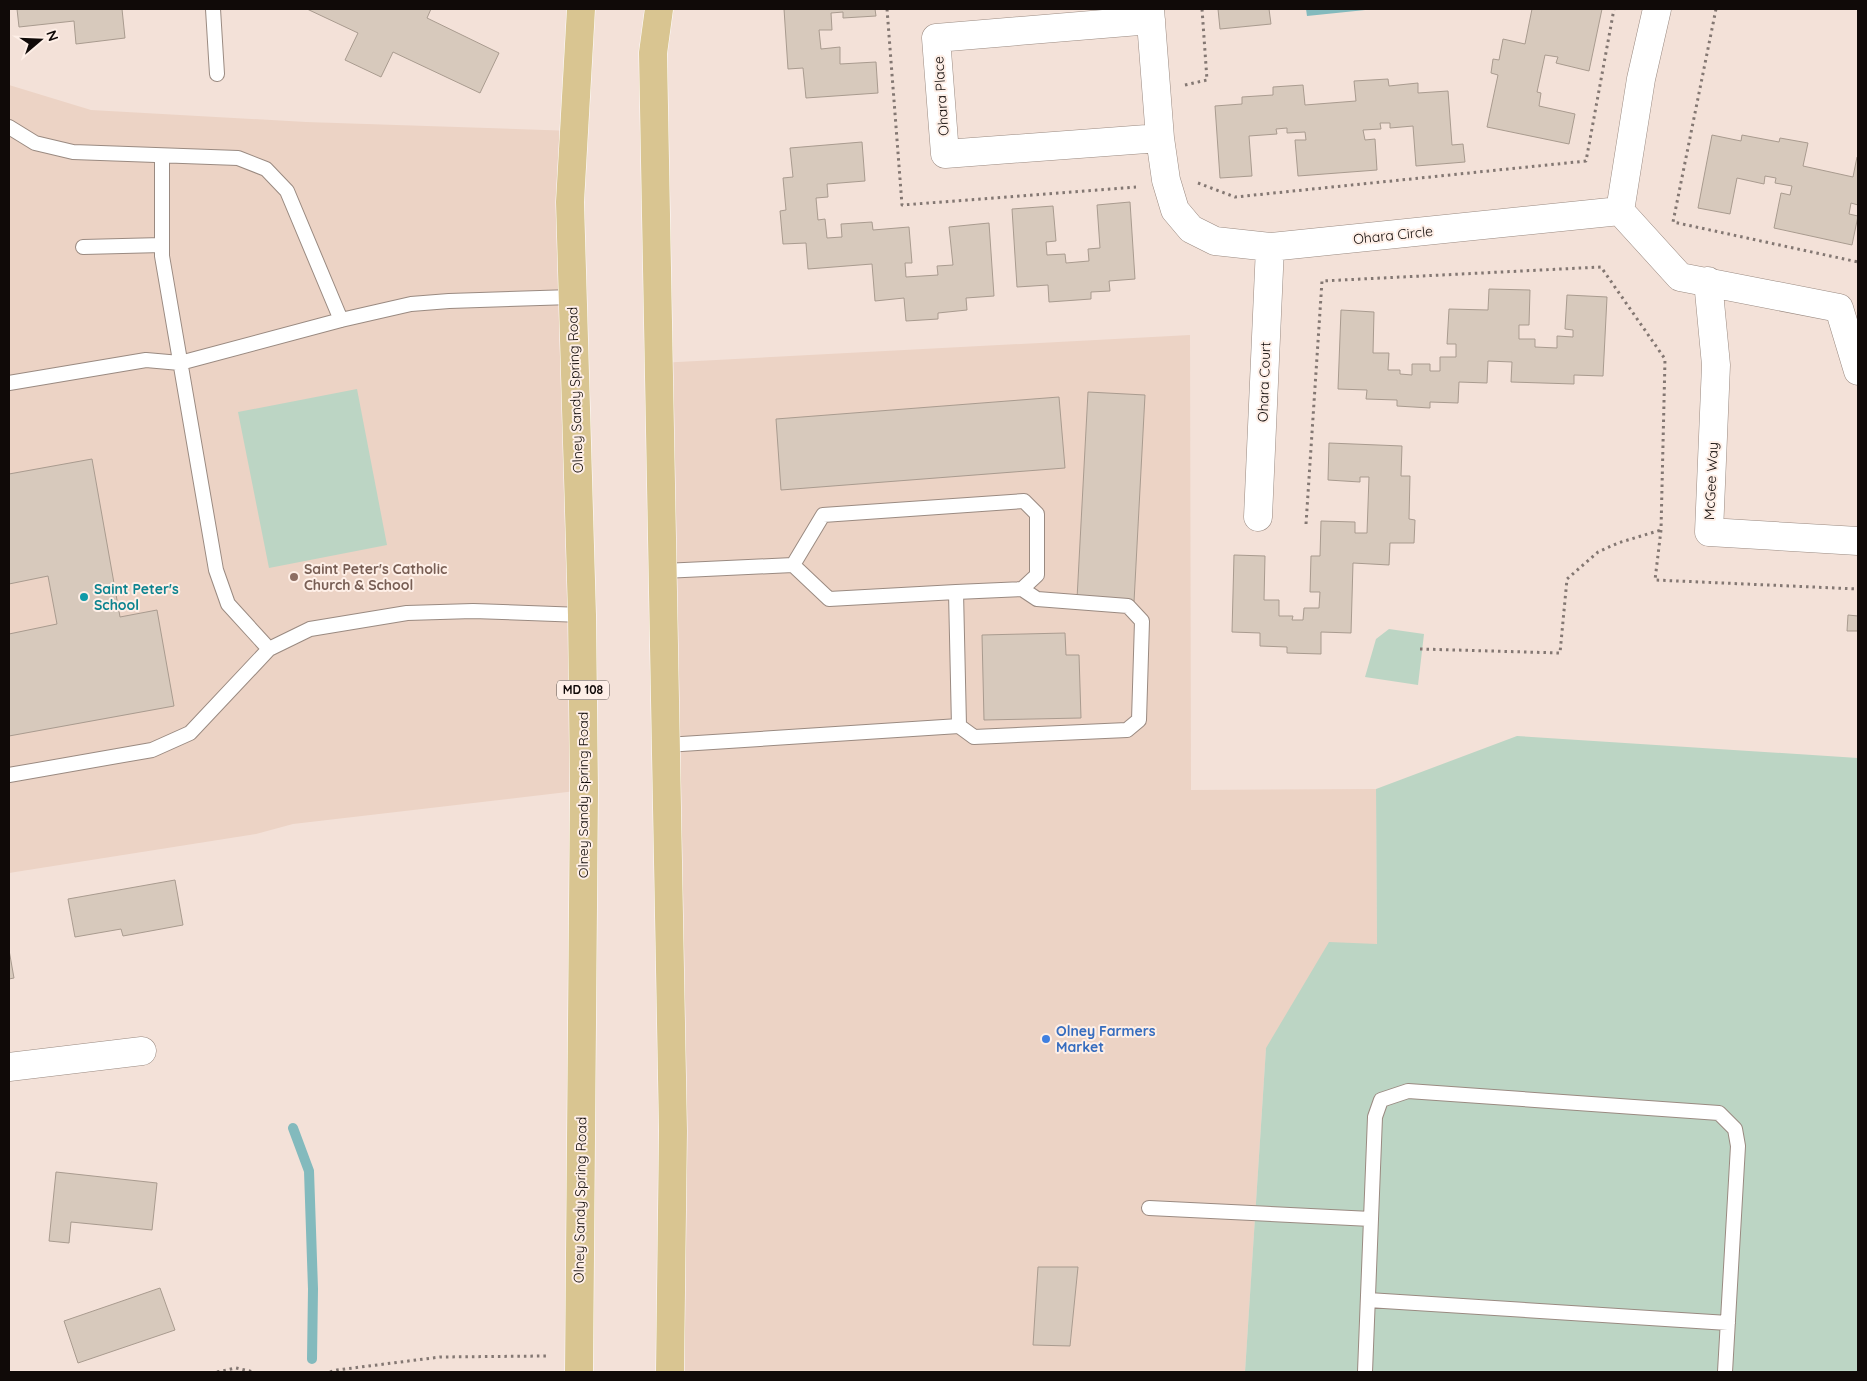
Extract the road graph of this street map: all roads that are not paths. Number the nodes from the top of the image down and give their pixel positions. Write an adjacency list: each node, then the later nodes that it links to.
1 (213, 9): 6 (lane)
2 (581, 9): 15 (main road, Olney Sandy Spring Road / MD 108)
3 (659, 9): 23 (main road)
4 (1657, 9): 10 (street)
5 (1151, 14): 8 (street, Ohara Circle); 8 (street, Ohara Place)
6 (216, 74)
7 (9, 127): 9 (lane)
8 (1160, 138): 13 (street, Ohara Circle)
9 (162, 156): 11 (lane); 16 (lane)
10 (1620, 211): 13 (street, Ohara Circle); 14 (street)
11 (162, 244): 12 (lane); 17 (lane)
12 (83, 247)
13 (1270, 247): 20 (street, Ohara Court)
14 (1708, 281): 18 (street); 21 (street, McGee Way)
15 (572, 297): 16 (lane); 26 (main road, Olney Sandy Spring Road / MD 108)
16 (341, 320): 17 (lane)
17 (180, 363): 19 (lane); 27 (lane)
18 (1858, 371)
19 (9, 383)
20 (1258, 517)
21 (1858, 541)
22 (793, 564): 23 (lane); 24 (lane); 25 (lane)
23 (663, 571): 29 (main road)
24 (1022, 589): 25 (lane); 28 (lane)
25 (956, 592): 28 (lane)
26 (582, 615): 27 (lane); 37 (main road, Olney Sandy Spring Road / MD 108)
27 (269, 649): 30 (lane)
28 (959, 726): 29 (lane)
29 (666, 745): 38 (main road)
30 (9, 775)
31 (142, 1051): 32 (street)
32 (9, 1066)
33 (1149, 1208): 34 (lane)
34 (1371, 1219): 35 (lane); 36 (lane)
35 (1368, 1300): 36 (lane); 39 (lane)
36 (1728, 1322): 40 (lane)
37 (579, 1372)
38 (670, 1372)
39 (1365, 1372)
40 (1725, 1372)

